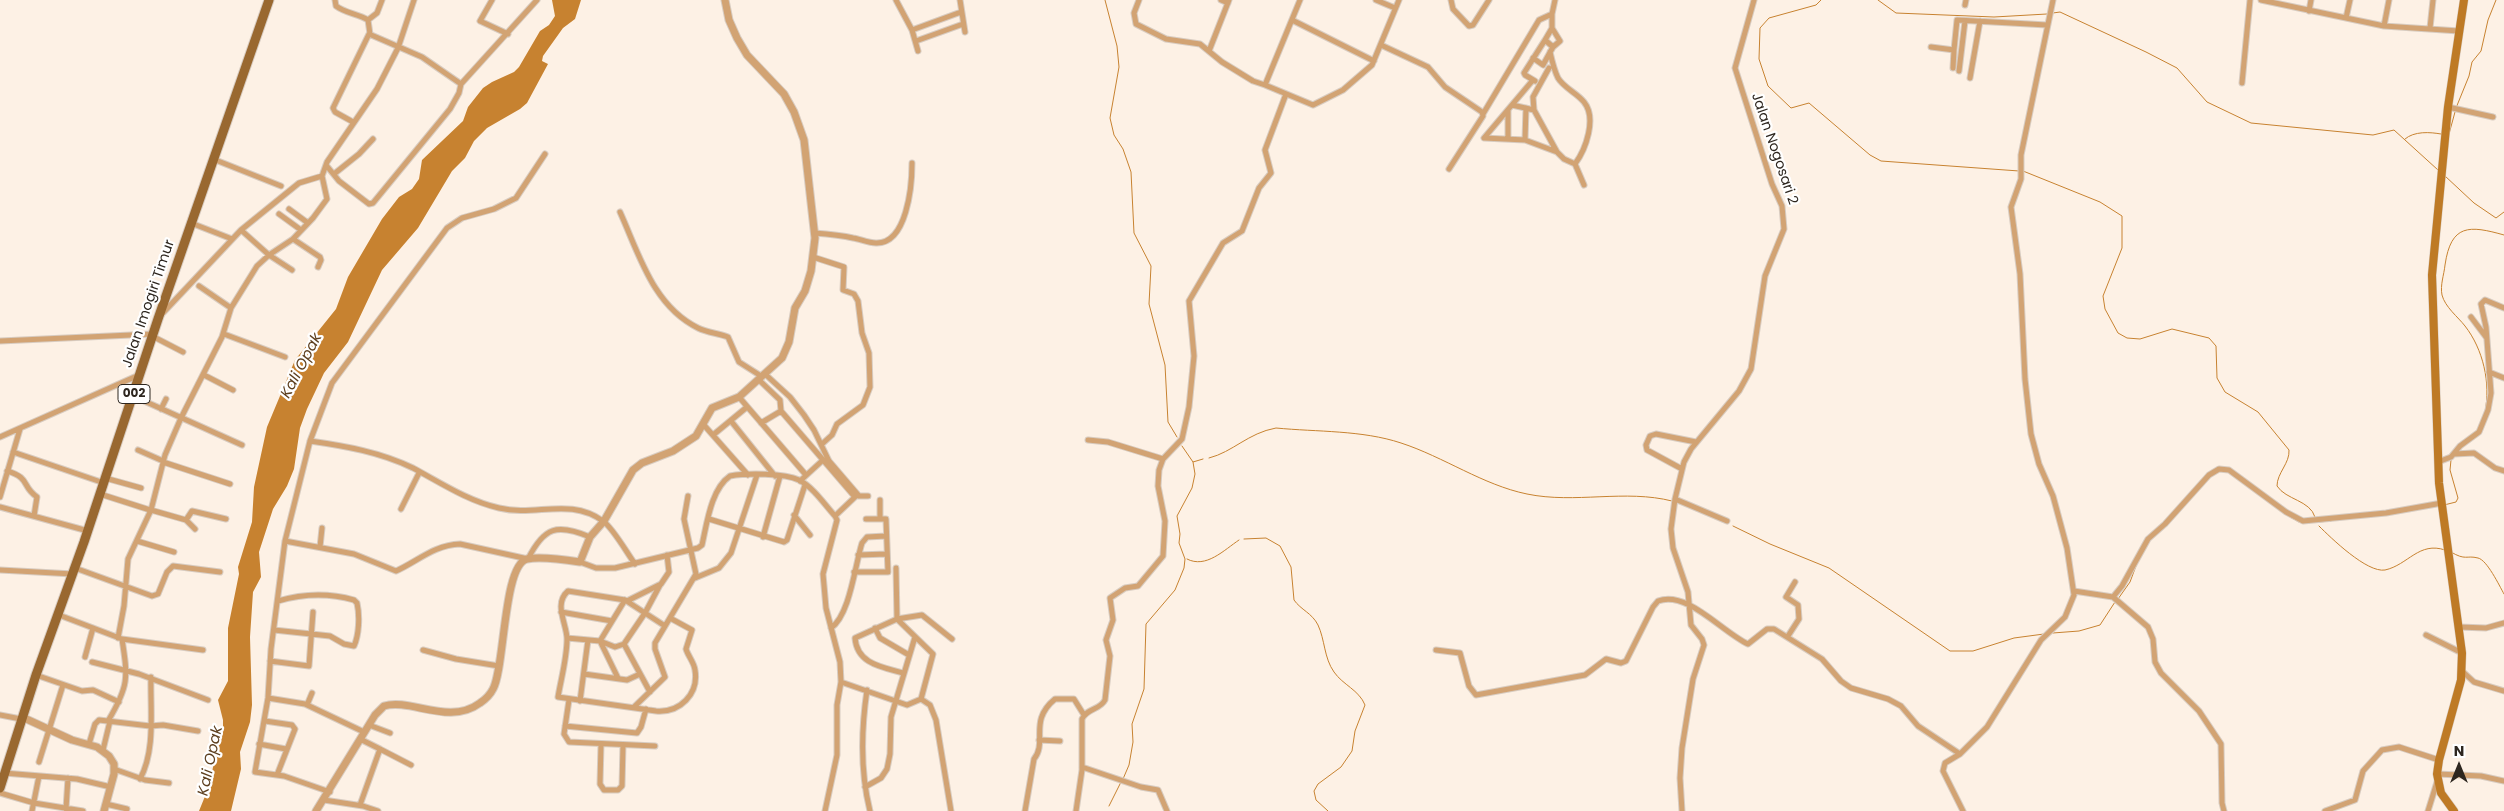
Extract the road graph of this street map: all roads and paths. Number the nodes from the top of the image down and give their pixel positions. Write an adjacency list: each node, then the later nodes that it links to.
1 (269, 0): 84 (main road, Jalan Imogiri Timur / 002)
2 (335, 0): 35 (street)
3 (382, 0): 35 (street)
4 (414, 0): 53 (street)
5 (492, 0): 48 (street)
6 (530, 0): 28 (street)
7 (725, 0): 100 (street)
8 (896, 0): 44 (street)
9 (960, 0): 32 (street)
10 (1138, 0): 57 (street)
11 (1221, 0): 29 (street)
12 (1300, 0): 36 (street)
13 (1376, 0): 30 (street)
14 (1399, 0): 30 (street)
15 (1451, 0): 16 (street)
16 (1489, 0)
17 (1555, 0): 33 (street)
18 (1754, 0): 139 (street, Jalan Nogosari 2)
19 (2052, 0): 40 (street)
20 (2250, 0): 67 (street)
21 (2260, 0): 27 (street)
22 (2311, 0): 31 (street)
23 (2350, 0): 34 (street)
24 (2389, 0): 41 (street)
25 (2433, 0): 43 (street)
26 (2464, 0): 45 (main road)
27 (2272, 1): 31 (street)
28 (536, 2): 48 (street)
29 (1228, 2): 57 (street)
30 (1395, 8): 51 (street)
31 (2309, 11): 34 (street)
32 (962, 12): 39 (street); 44 (street)
33 (1552, 14): 42 (street); 76 (street)
34 (2346, 18): 41 (street)
35 (368, 20): 47 (street)
36 (1292, 20): 59 (street); 70 (street)
37 (1965, 21): 38 (street); 55 (street); 63 (street)
38 (1980, 22): 40 (street); 65 (street)
39 (964, 24): 46 (street); 50 (street)
40 (2047, 24): 210 (street)
41 (2384, 26): 43 (street)
42 (1552, 28): 49 (street); 54 (street)
43 (2430, 28): 45 (street)
44 (912, 30): 50 (street)
45 (2459, 31): 72 (main road)
46 (965, 32)
47 (370, 34): 53 (street); 78 (street)
48 (508, 34): 68 (street)
49 (1545, 40): 54 (street); 58 (street)
50 (916, 42): 56 (street)
51 (1380, 45): 59 (street); 76 (street)
52 (1931, 47): 55 (street)
53 (398, 48): 68 (street); 78 (street)
54 (1552, 50): 60 (street); 64 (street)
55 (1954, 50): 62 (street)
56 (918, 51)
57 (1209, 51): 70 (street)
58 (1533, 58): 60 (street); 66 (street)
59 (1374, 61): 71 (street)
60 (1543, 65): 61 (street)
61 (1549, 68): 64 (street); 69 (street)
62 (1953, 68)
63 (1959, 70)
64 (1556, 72): 86 (street)
65 (1970, 78)
66 (1532, 80): 69 (street); 75 (street)
67 (2242, 83)
68 (461, 84): 89 (street)
69 (1540, 84): 74 (street)
70 (1265, 85): 71 (street)
71 (1286, 94): 145 (street)
72 (2448, 107): 77 (street); 148 (main road)
73 (1526, 108): 74 (street); 75 (street); 81 (street)
74 (1534, 110): 82 (street)
75 (1508, 112): 79 (street); 79 (street)
76 (1483, 114): 88 (street)
77 (2493, 118)
78 (353, 122): 87 (street)
79 (1508, 138): 81 (street)
80 (373, 139): 89 (street)
81 (1525, 140): 82 (street)
82 (1557, 152): 86 (street)
83 (545, 154): 138 (street)
84 (213, 159): 92 (street); 97 (main road, Jalan Imogiri Timur / 002)
85 (912, 163): 100 (street)
86 (1575, 164): 91 (street)
87 (326, 165): 89 (street); 90 (street)
88 (1449, 169)
89 (333, 173)
90 (322, 176): 96 (street); 99 (street)
91 (1584, 185)
92 (281, 186)
93 (289, 209): 96 (street)
94 (620, 212): 121 (street)
95 (279, 214): 98 (street)
96 (308, 223): 98 (street)
97 (191, 224): 101 (street); 111 (main road, Jalan Imogiri Timur / 002)
98 (301, 230): 102 (street)
99 (243, 233): 101 (street); 103 (street)
100 (814, 233): 104 (street)
101 (232, 239): 111 (street)
102 (293, 239): 103 (street); 105 (street)
103 (269, 255): 106 (street); 108 (street)
104 (813, 257): 121 (street); 140 (street)
105 (318, 267)
106 (292, 270)
107 (199, 286): 108 (street)
108 (231, 308): 112 (street)
109 (2504, 308): 114 (street)
110 (2471, 317): 114 (street)
111 (158, 318): 113 (main road, Jalan Imogiri Timur / 002)
112 (224, 334): 117 (street); 120 (street)
113 (156, 337): 115 (street); 116 (street); 119 (main road, Jalan Imogiri Timur / 002)
114 (2487, 337): 118 (street)
115 (0, 341)
116 (183, 352)
117 (285, 357)
118 (2489, 372): 122 (street); 144 (street)
119 (140, 374): 124 (main road, Jalan Imogiri Timur / 002); 134 (street)
120 (204, 375): 123 (street); 130 (street)
121 (761, 376): 125 (street); 129 (street); 140 (street)
122 (2504, 378)
123 (233, 390)
124 (133, 396): 128 (street); 157 (main road, Jalan Imogiri Timur / 002)
125 (739, 397): 127 (street); 133 (street)
126 (166, 399): 128 (street)
127 (747, 407): 131 (street); 132 (street)
128 (162, 409): 130 (street)
129 (781, 411): 132 (street); 146 (street)
130 (181, 418): 141 (street); 147 (street)
131 (731, 421): 135 (street); 156 (street)
132 (761, 422): 155 (street)
133 (703, 424): 135 (street); 180 (street)
134 (20, 429): 136 (street); 143 (street)
135 (713, 435): 153 (street)
136 (0, 437)
137 (1088, 440): 145 (street)
138 (310, 441): 152 (street); 191 (street)
139 (1696, 442): 149 (street, Jalan Nogosari 2); 149 (street)
140 (822, 444): 164 (street)
141 (242, 445)
142 (138, 450): 147 (street)
143 (12, 452): 150 (street); 157 (street)
144 (2454, 454): 148 (street); 151 (street)
145 (1163, 459): 273 (street)
146 (823, 460): 155 (street); 174 (street)
147 (163, 462): 159 (street); 171 (street)
148 (2438, 462): 168 (main road)
149 (1682, 469): 166 (street, Jalan Nogosari 2)
150 (7, 471): 165 (street); 173 (street)
151 (2504, 471)
152 (419, 473): 170 (street); 180 (street)
153 (748, 475): 154 (street); 176 (street)
154 (757, 475): 156 (street); 184 (street)
155 (806, 475): 158 (street)
156 (778, 476): 158 (street); 189 (street)
157 (105, 480): 161 (street); 162 (main road, Jalan Imogiri Timur / 002)
158 (800, 480): 160 (street)
159 (230, 484)
160 (805, 485): 172 (street); 174 (street)
161 (142, 488)
162 (100, 494): 171 (street); 185 (main road, Jalan Imogiri Timur / 002)
163 (688, 496): 193 (street)
164 (868, 496)
165 (0, 497)
166 (1675, 499): 181 (street); 214 (street, Jalan Nogosari 2)
167 (880, 500): 177 (street)
168 (2442, 503): 211 (street); 224 (main road)
169 (0, 507): 173 (street)
170 (401, 509)
171 (150, 510): 178 (street); 190 (street)
172 (794, 515): 186 (street); 189 (street)
173 (34, 516): 185 (street)
174 (836, 518): 226 (street)
175 (226, 519): 178 (street)
176 (709, 519): 184 (street); 193 (street)
177 (880, 519): 179 (street); 187 (street)
178 (186, 520): 183 (street)
179 (866, 520)
180 (604, 521): 188 (street); 200 (street)
181 (1727, 521)
182 (322, 528): 192 (street)
183 (195, 529)
184 (740, 529): 189 (street); 206 (street)
185 (88, 531): 203 (main road, Jalan Imogiri Timur / 002)
186 (810, 535)
187 (886, 536): 195 (street); 197 (street)
188 (590, 537): 198 (street); 199 (street)
189 (763, 537)
190 (137, 541): 194 (street); 209 (street)
191 (285, 541): 192 (street); 213 (street)
192 (320, 547): 198 (street)
193 (691, 550): 196 (street); 206 (street)
194 (174, 552)
195 (887, 554): 197 (street); 205 (street)
196 (667, 555): 200 (street); 208 (street)
197 (858, 555): 205 (street)
198 (528, 559): 199 (street); 247 (street)
199 (580, 562): 200 (street)
200 (635, 564)
201 (896, 568): 220 (street)
202 (0, 570): 203 (street)
203 (74, 571): 209 (street); 218 (main road, Jalan Imogiri Timur / 002)
204 (220, 572): 209 (street)
205 (854, 572): 226 (street)
206 (695, 578): 219 (street)
207 (1795, 582): 231 (street)
208 (660, 585): 212 (street); 217 (street)
209 (125, 586): 233 (street)
210 (2074, 591): 211 (street); 294 (street)
211 (2113, 597): 331 (street)
212 (626, 600): 216 (street); 217 (street); 221 (street)
213 (278, 601): 228 (street); 229 (street)
214 (1690, 606): 231 (street); 241 (street); 329 (street, Jalan Nogosari 2)
215 (313, 612): 229 (street)
216 (562, 612): 221 (street); 234 (street)
217 (645, 613): 223 (street); 238 (street)
218 (59, 615): 225 (street); 253 (main road, Jalan Imogiri Timur / 002)
219 (670, 618): 223 (street); 271 (street)
220 (897, 619): 227 (street); 232 (street); 235 (street)
221 (612, 621): 237 (street)
222 (2504, 623): 224 (street)
223 (665, 626): 260 (street)
224 (2460, 627): 242 (main road)
225 (93, 628): 233 (street); 244 (street)
226 (831, 628): 256 (street)
227 (875, 628): 243 (street); 250 (street)
228 (274, 630): 229 (street); 245 (street)
229 (312, 634): 245 (street)
230 (2426, 635): 242 (street)
231 (1788, 636): 294 (street)
232 (915, 637): 243 (street); 262 (street)
233 (120, 638): 239 (street); 248 (street)
234 (567, 638): 236 (street); 265 (street)
235 (952, 639)
236 (588, 640): 237 (street); 251 (street)
237 (600, 641): 238 (street); 255 (street)
238 (624, 644): 252 (street)
239 (204, 650)
240 (423, 650): 247 (street)
241 (1436, 650)
242 (2462, 653): 249 (main road)
243 (909, 655): 250 (street)
244 (85, 657)
245 (270, 661): 263 (street)
246 (92, 662): 248 (street)
247 (499, 666): 277 (street)
248 (127, 670): 254 (street); 268 (street)
249 (2462, 671): 259 (street); 295 (main road)
250 (903, 673): 266 (street)
251 (584, 674): 255 (street); 267 (street)
252 (640, 674): 255 (street); 260 (street)
253 (36, 675): 257 (street); 274 (main road, Jalan Imogiri Timur / 002)
254 (151, 677): 264 (street); 278 (street)
255 (618, 678)
256 (841, 682): 258 (street); 323 (street)
257 (63, 685): 268 (street); 280 (street)
258 (866, 690): 266 (street); 309 (street)
259 (2504, 691)
260 (650, 692): 270 (street)
261 (312, 693): 269 (street)
262 (922, 697): 266 (street); 325 (street)
263 (268, 698): 269 (street); 276 (street)
264 (208, 700)
265 (569, 700): 267 (street); 279 (street)
266 (896, 700): 309 (street)
267 (580, 701): 270 (street)
268 (120, 702): 275 (street)
269 (307, 705): 283 (street)
270 (634, 707): 271 (street)
271 (646, 709): 279 (street)
272 (0, 715): 274 (street)
273 (1084, 715): 284 (street); 298 (street)
274 (22, 718): 280 (street); 300 (main road, Jalan Imogiri Timur / 002)
275 (109, 721): 278 (street); 286 (street); 293 (street)
276 (265, 721): 287 (street); 291 (street)
277 (369, 724): 282 (street); 283 (street)
278 (150, 726): 281 (street); 305 (street)
279 (565, 726): 288 (street)
280 (50, 730): 286 (street); 296 (street)
281 (198, 731)
282 (390, 733)
283 (362, 736): 292 (street); 311 (street)
284 (1039, 740): 285 (street); 326 (street)
285 (1060, 741)
286 (89, 744): 293 (street)
287 (259, 744): 291 (street); 301 (street)
288 (601, 744): 289 (street); 289 (street)
289 (623, 745): 290 (street)
290 (655, 746)
291 (286, 749): 301 (street)
292 (380, 749): 297 (street); 315 (street)
293 (103, 750): 299 (street)
294 (1960, 754): 330 (street)
295 (2439, 760): 304 (main road); 332 (street)
296 (39, 762)
297 (411, 765)
298 (1082, 767): 327 (street); 328 (street)
299 (114, 769): 305 (street); 308 (street)
300 (4, 773): 302 (street); 310 (main road, Jalan Imogiri Timur / 002)
301 (277, 775): 311 (street)
302 (39, 776): 303 (street); 314 (street)
303 (68, 778): 308 (street); 317 (street)
304 (2437, 778): 306 (street); 333 (street); 334 (main road)
305 (140, 779): 307 (street)
306 (2504, 781)
307 (169, 783)
308 (111, 787): 316 (street)
309 (865, 787): 324 (street)
310 (0, 788)
311 (330, 792): 313 (street)
312 (0, 793): 314 (street)
313 (324, 800): 315 (street); 321 (street)
314 (34, 803): 317 (street); 319 (street)
315 (360, 805): 322 (street)
316 (105, 807): 318 (street)
317 (63, 809): 320 (street)
318 (127, 809)
319 (32, 811)
320 (83, 811)
321 (316, 811)
322 (378, 811)
323 (824, 811)
324 (870, 811)
325 (951, 811)
326 (1025, 811)
327 (1076, 811)
328 (1168, 811)
329 (1682, 811)
330 (1963, 811)
331 (2224, 811)
332 (2325, 811)
333 (2428, 811)
334 (2454, 811)

